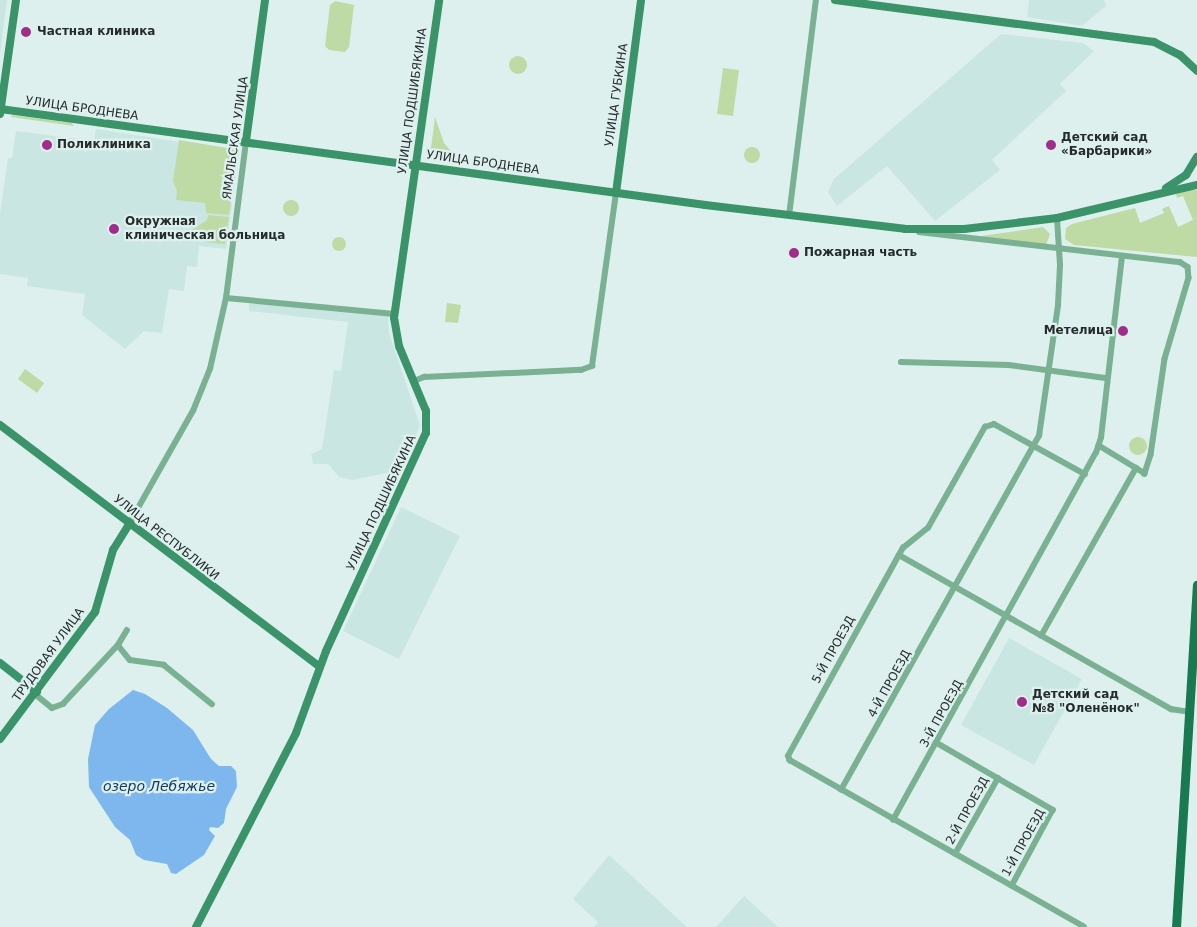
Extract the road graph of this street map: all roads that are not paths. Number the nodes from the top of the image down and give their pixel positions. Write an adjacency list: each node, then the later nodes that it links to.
1 (16, 0): 8 (main road)
2 (265, 0): 10 (main road, ЯМАЛЬСКАЯ УЛИЦА)
3 (438, 0): 12 (main road, УЛИЦА ПОДШИБЯКИНА)
4 (642, 0): 14 (main road, УЛИЦА ГУБКИНА)
5 (816, 0): 16 (street)
6 (834, 0): 7 (main road)
7 (1197, 71)
8 (0, 109): 9 (main road); 10 (main road, УЛИЦА БРОДНЕВА)
9 (0, 114)
10 (246, 141): 12 (main road, УЛИЦА БРОДНЕВА); 21 (street, ЯМАЛЬСКАЯ УЛИЦА)
11 (1197, 157): 15 (main road)
12 (415, 165): 14 (main road, УЛИЦА БРОДНЕВА); 22 (main road, УЛИЦА ПОДШИБЯКИНА)
13 (1197, 185): 15 (main road, УЛИЦА БРОДНЕВА)
14 (616, 193): 16 (main road, УЛИЦА БРОДНЕВА); 26 (street)
15 (1158, 193): 17 (main road, УЛИЦА БРОДНЕВА)
16 (788, 216): 18 (main road, УЛИЦА БРОДНЕВА)
17 (1057, 218): 18 (main road, УЛИЦА БРОДНЕВА); 19 (street, 4-Й ПРОЕЗД)
18 (905, 229): 19 (street)
19 (1059, 250): 20 (street); 24 (street, 4-Й ПРОЕЗД)
20 (1122, 257): 25 (street, 3-Й ПРОЕЗД); 30 (street)
21 (226, 298): 22 (street); 32 (street, ЯМАЛЬСКАЯ УЛИЦА)
22 (394, 314): 26 (main road, УЛИЦА ПОДШИБЯКИНА)
23 (901, 362): 24 (street)
24 (1048, 370): 25 (street); 28 (street, 4-Й ПРОЕЗД)
25 (1107, 378): 29 (street, 3-Й ПРОЕЗД)
26 (414, 380): 41 (main road, УЛИЦА ПОДШИБЯКИНА)
27 (0, 425): 32 (main road, УЛИЦА РЕСПУБЛИКИ)
28 (1034, 446): 31 (street); 33 (street, 5-Й ПРОЕЗД); 35 (street, 4-Й ПРОЕЗД)
29 (1098, 446): 30 (street); 31 (street, 3-Й ПРОЕЗД)
30 (1136, 468): 38 (street)
31 (1085, 474): 36 (street, 3-Й ПРОЕЗД)
32 (129, 524): 41 (main road, УЛИЦА РЕСПУБЛИКИ); 42 (main road, ТРУДОВАЯ УЛИЦА)
33 (899, 556): 35 (street); 48 (street, 5-Й ПРОЕЗД)
34 (1197, 585): 44 (main road)
35 (955, 588): 36 (street); 48 (street, 4-Й ПРОЕЗД)
36 (1008, 617): 38 (street); 46 (street, 3-Й ПРОЕЗД)
37 (128, 630): 39 (street)
38 (1041, 636): 44 (street)
39 (118, 645): 42 (street); 43 (street)
40 (0, 663): 42 (main road)
41 (320, 667): 52 (main road, УЛИЦА ПОДШИБЯКИНА)
42 (36, 693): 45 (main road, ТРУДОВАЯ УЛИЦА)
43 (212, 704)
44 (1189, 712): 54 (main road)
45 (0, 739)
46 (937, 743): 47 (street); 49 (street, 3-Й ПРОЕЗД)
47 (998, 778): 50 (street, 2-Й ПРОЕЗД); 51 (street, 1-Й ПРОЕЗД)
48 (841, 790): 49 (street)
49 (893, 820): 50 (street)
50 (955, 854): 51 (street)
51 (1012, 886): 53 (street)
52 (196, 927)
53 (1084, 927)
54 (1176, 927)

